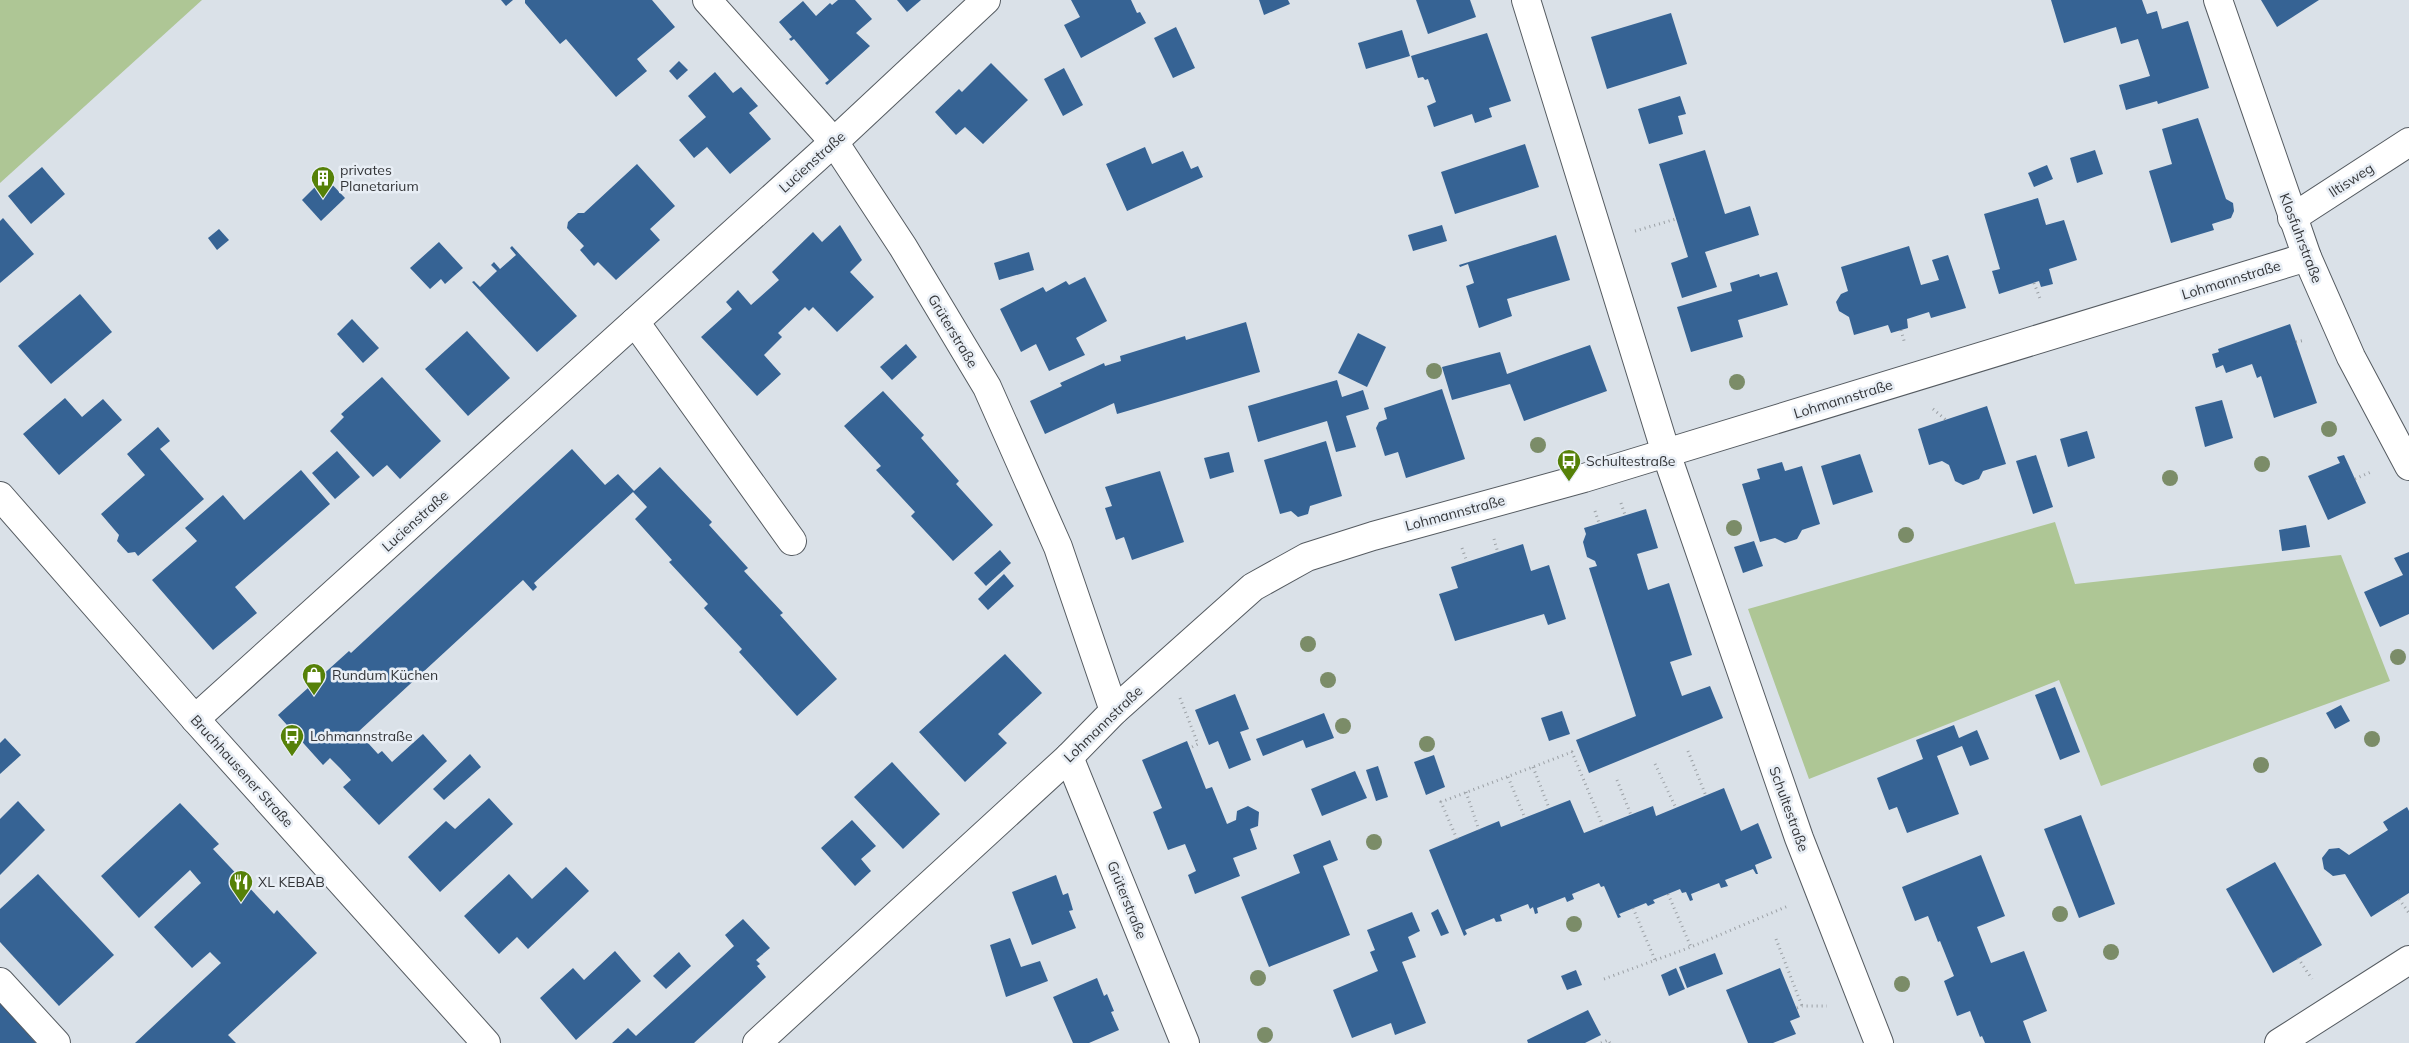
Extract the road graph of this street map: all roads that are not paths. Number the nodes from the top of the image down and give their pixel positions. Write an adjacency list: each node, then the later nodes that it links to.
1 (707, 0): 5 (street, Grüterstraße)
2 (986, 0): 5 (street, Lucienstraße)
3 (1526, 0): 10 (street, Schultestraße)
4 (2218, 0): 7 (street, Klosfuhrstraße)
5 (834, 142): 9 (street, Lucienstraße); 14 (street, Grüterstraße)
6 (2409, 142): 7 (street, Iltisweg)
7 (2292, 218): 8 (street, Klosfuhrstraße)
8 (2307, 257): 10 (street, Lohmannstraße); 11 (street, Klosfuhrstraße)
9 (635, 322): 13 (street); 15 (street, Lucienstraße)
10 (1666, 453): 14 (street, Lohmannstraße); 23 (street, Schultestraße)
11 (2409, 466)
12 (0, 496): 15 (street, Bruchhausener Straße)
13 (792, 541)
14 (1114, 711): 16 (street, Lohmannstraße)
15 (195, 719): 20 (street, Bruchhausener Straße)
16 (1069, 757): 21 (street, Lohmannstraße); 22 (street, Grüterstraße)
17 (2409, 960): 24 (street)
18 (0, 982): 19 (street)
19 (56, 1043)
20 (486, 1043)
21 (757, 1043)
22 (1185, 1043)
23 (1879, 1043)
24 (2279, 1043)

